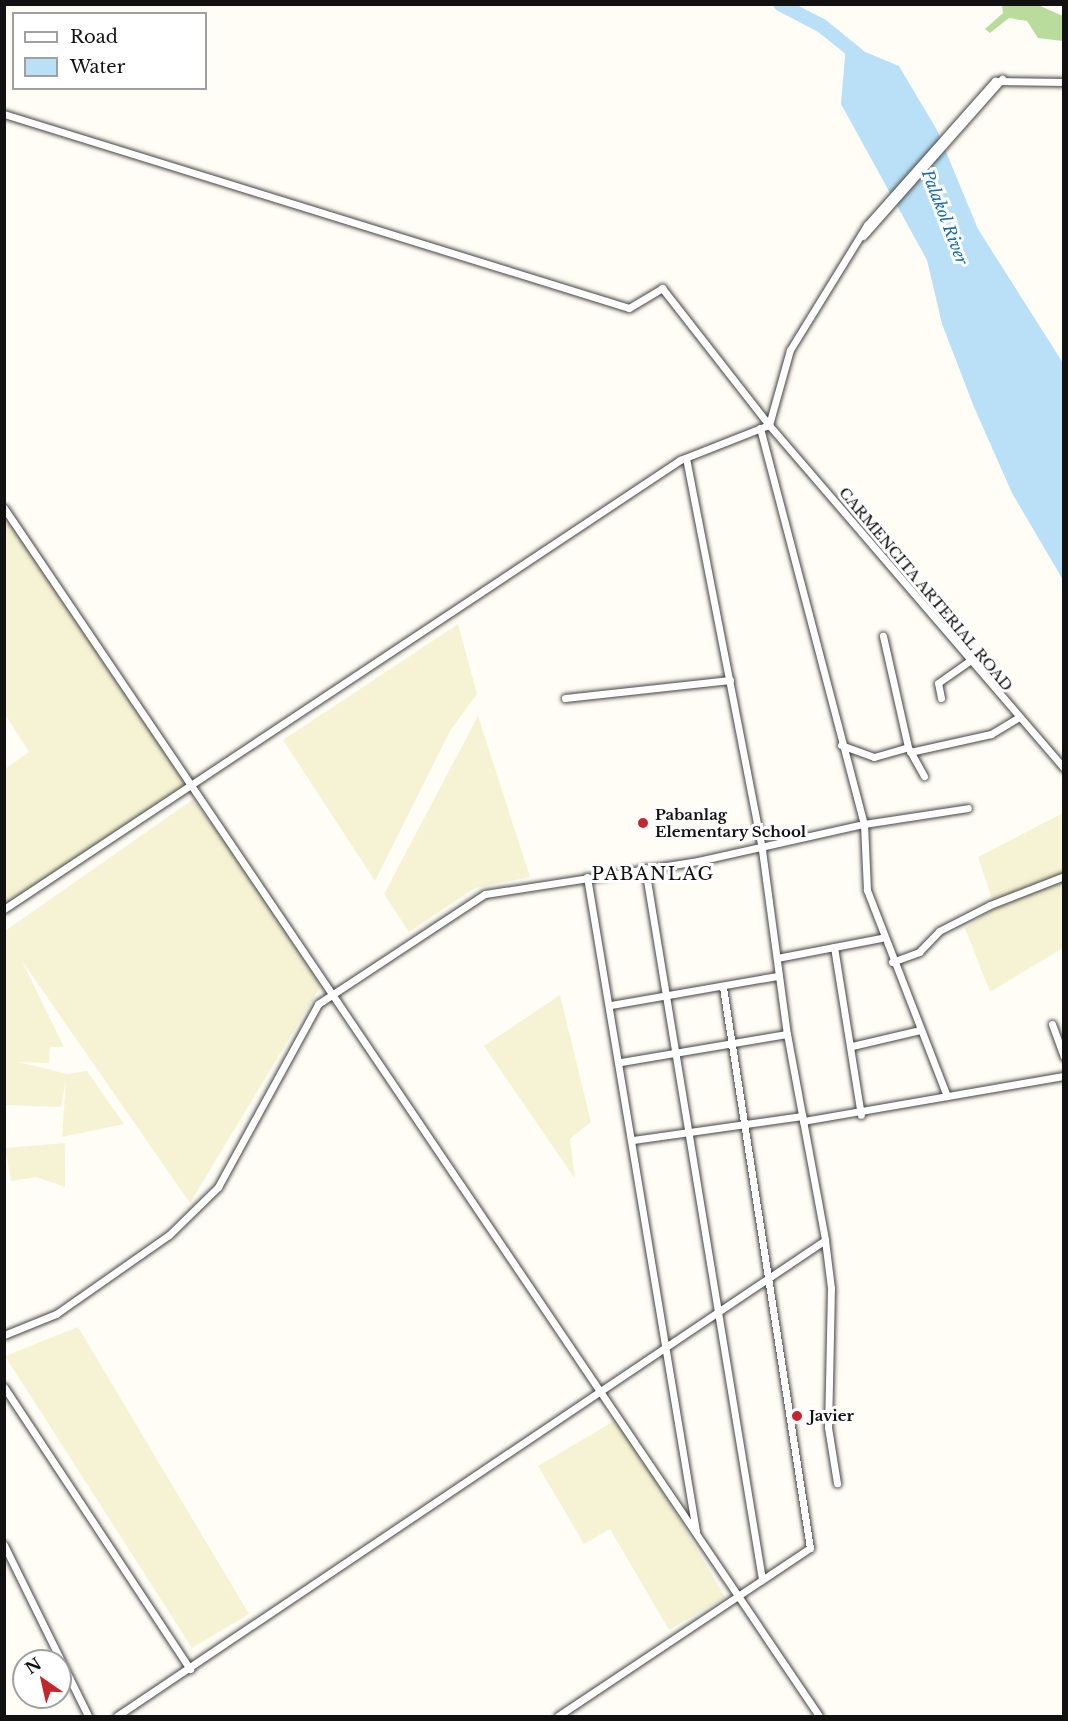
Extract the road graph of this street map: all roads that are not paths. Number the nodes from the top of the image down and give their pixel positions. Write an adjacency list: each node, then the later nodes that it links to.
1 (1060, 82): 2 (street); 4 (street)
2 (1064, 87)
3 (4, 114): 4 (street, CARMENCITA ARTERIAL ROAD)
4 (769, 425): 5 (street); 9 (street, CARMENCITA ARTERIAL ROAD)
5 (760, 428): 6 (street); 14 (street)
6 (686, 458): 10 (street); 18 (street)
7 (4, 507): 18 (street)
8 (883, 636): 15 (street)
9 (969, 661): 12 (street); 13 (street, CARMENCITA ARTERIAL ROAD)
10 (730, 680): 11 (street); 21 (street)
11 (565, 698)
12 (940, 699)
13 (1018, 718): 15 (street); 16 (street, CARMENCITA ARTERIAL ROAD)
14 (841, 745): 15 (street); 20 (street)
15 (909, 750): 17 (street)
16 (1064, 768)
17 (924, 776)
18 (194, 787): 25 (street); 32 (street)
19 (968, 808): 20 (street)
20 (864, 824): 21 (street); 26 (street)
21 (760, 844): 22 (street); 28 (street)
22 (645, 868): 24 (street); 33 (street)
23 (1064, 876): 29 (street)
24 (587, 877): 32 (street); 34 (street)
25 (4, 909)
26 (882, 938): 27 (street); 29 (street)
27 (834, 947): 28 (street); 39 (street)
28 (777, 958): 30 (street)
29 (892, 962): 36 (street)
30 (778, 976): 31 (street); 37 (street)
31 (723, 987): 33 (street); 38 (street)
32 (335, 993): 53 (street); 56 (street)
33 (666, 996): 34 (street); 40 (street)
34 (611, 1005): 42 (street)
35 (1052, 1024): 41 (street)
36 (920, 1030): 39 (street); 44 (street)
37 (787, 1035): 38 (street); 46 (street)
38 (731, 1043): 40 (street); 47 (street)
39 (852, 1046): 45 (street)
40 (675, 1053): 42 (street); 48 (street)
41 (1064, 1057)
42 (621, 1062): 49 (street)
43 (1064, 1076): 44 (street)
44 (947, 1096): 45 (street)
45 (861, 1115): 46 (street)
46 (802, 1118): 47 (street); 50 (street)
47 (743, 1125): 48 (street); 51 (street)
48 (688, 1132): 49 (street); 52 (street)
49 (633, 1140): 54 (street)
50 (825, 1240): 51 (street); 57 (street)
51 (766, 1284): 52 (street); 60 (street)
52 (717, 1316): 54 (street); 60 (street)
53 (4, 1335)
54 (664, 1350): 56 (street); 58 (street)
55 (4, 1387): 62 (street)
56 (602, 1392): 58 (street); 62 (street)
57 (837, 1483)
58 (696, 1534): 61 (street)
59 (4, 1545): 63 (street)
60 (762, 1579): 61 (street)
61 (738, 1596): 65 (street); 66 (street)
62 (190, 1669): 64 (street)
63 (88, 1716)
64 (117, 1716)
65 (558, 1716)
66 (819, 1716)

